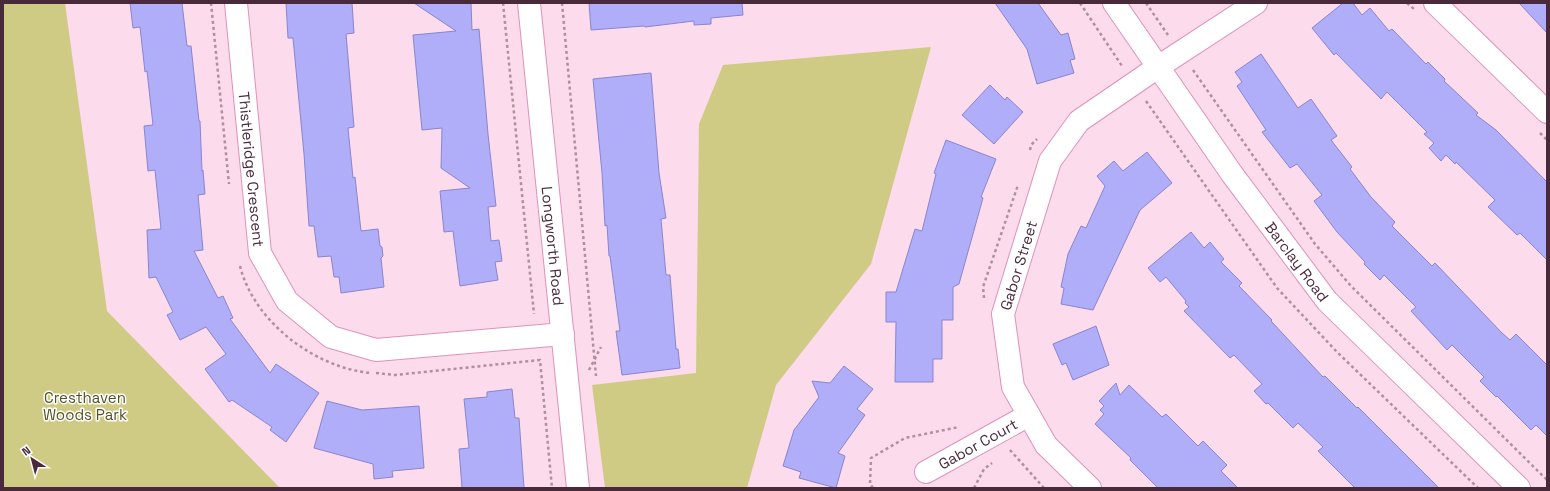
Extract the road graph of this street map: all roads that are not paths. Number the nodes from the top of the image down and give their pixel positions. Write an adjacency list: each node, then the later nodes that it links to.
1 (236, 3): 8 (street, Thistleridge Crescent)
2 (529, 3): 8 (street, Longworth Road)
3 (1114, 3): 6 (street, Barclay Road)
4 (1256, 3): 6 (street, Gabor Street)
5 (1435, 3): 7 (street)
6 (1158, 67): 9 (street, Gabor Street); 13 (street, Barclay Road)
7 (1547, 112)
8 (563, 334): 11 (street, Longworth Road)
9 (1029, 415): 10 (street, Gabor Court); 12 (street, Gabor Street)
10 (926, 472)
11 (578, 488)
12 (1090, 488)
13 (1519, 488)

